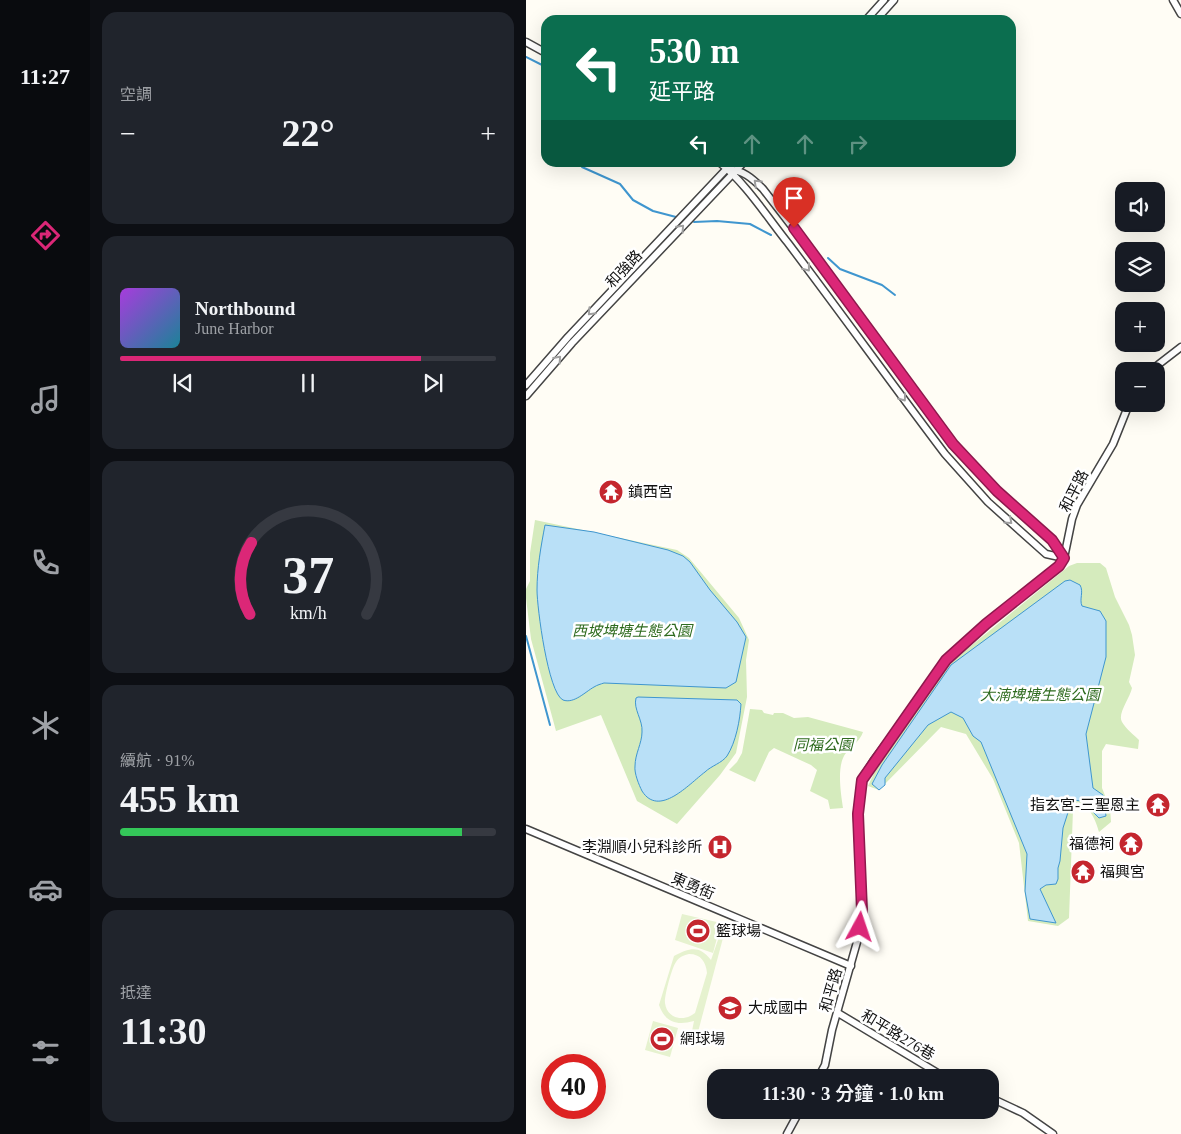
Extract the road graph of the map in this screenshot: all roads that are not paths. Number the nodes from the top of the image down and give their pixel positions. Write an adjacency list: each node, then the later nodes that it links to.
1 (884, 0): 5 (street)
2 (894, 0): 6 (street)
3 (1174, 0): 4 (street)
4 (1181, 14)
5 (870, 15)
6 (880, 15)
7 (526, 42): 8 (street)
8 (541, 50)
9 (725, 167): 11 (street)
10 (740, 167): 12 (street, 和強路)
11 (727, 169): 12 (street); 13 (street, 和強路)
12 (735, 172): 13 (street, 和強路, one-way to 12); 19 (street, one-way to 12); 19 (street, one-way to 19)
13 (659, 246): 16 (street, 和強路, one-way to 16); 17 (street, 和強路, one-way to 13)
14 (1181, 347): 15 (street)
15 (1162, 362)
16 (526, 385)
17 (526, 396)
18 (1127, 412): 19 (street, 和平路)
19 (1064, 558): 21 (street, 和平路)
20 (526, 829): 21 (street, 東勇街)
21 (851, 966): 22 (street, 和平路)
22 (838, 1014): 23 (street, 和平路); 24 (street, 和平路276巷)
23 (823, 1069)
24 (931, 1069)
25 (999, 1102): 28 (street)
26 (795, 1119): 27 (street)
27 (787, 1134)
28 (1053, 1134)

